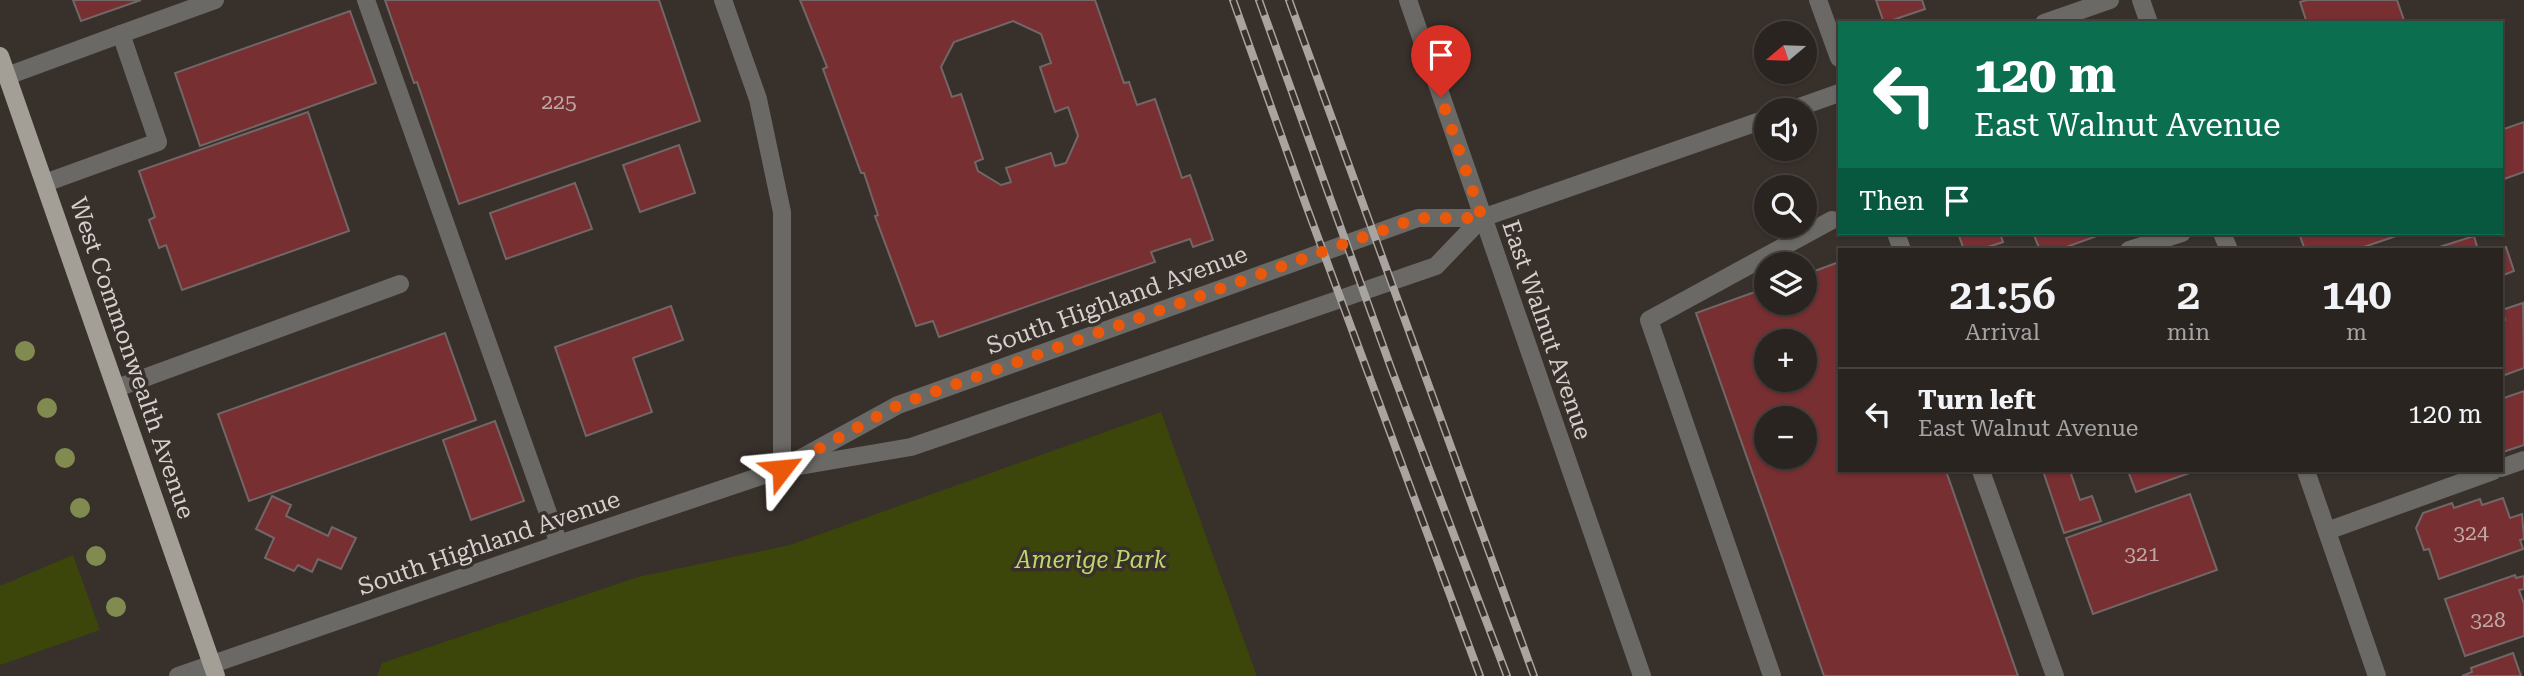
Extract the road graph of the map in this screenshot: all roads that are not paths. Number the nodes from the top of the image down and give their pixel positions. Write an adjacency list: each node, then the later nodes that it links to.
1 (215, 0): 10 (street)
2 (366, 0): 31 (street)
3 (723, 0): 26 (street)
4 (1408, 0): 18 (street, East Walnut Avenue)
5 (1818, 0): 11 (street)
6 (2110, 0): 8 (street)
7 (2141, 0): 9 (street)
8 (2050, 21)
9 (2148, 21)
10 (121, 34): 13 (street); 17 (street)
11 (1838, 55)
12 (0, 56): 13 (main road, West Commonwealth Avenue)
13 (7, 76): 17 (main road, West Commonwealth Avenue)
14 (1838, 93): 15 (street)
15 (1817, 101)
16 (1754, 123): 18 (street, South Highland Avenue)
17 (44, 183): 23 (main road, West Commonwealth Avenue)
18 (1482, 218): 26 (street, South Highland Avenue); 26 (street, South Highland Avenue); 34 (street, East Walnut Avenue)
19 (1832, 220): 35 (street)
20 (2176, 235): 21 (street)
21 (2135, 248)
22 (400, 284): 23 (street)
23 (117, 388): 32 (main road, West Commonwealth Avenue)
24 (2524, 460): 25 (street)
25 (2503, 467)
26 (782, 469): 31 (street, South Highland Avenue)
27 (1981, 472): 36 (street)
28 (2305, 472): 30 (street)
29 (2490, 472): 30 (street)
30 (2327, 531): 37 (street)
31 (559, 544): 32 (street, South Highland Avenue)
32 (214, 670): 33 (street, South Highland Avenue)
33 (178, 676)
34 (1642, 676)
35 (1772, 676)
36 (2055, 676)
37 (2377, 676)

